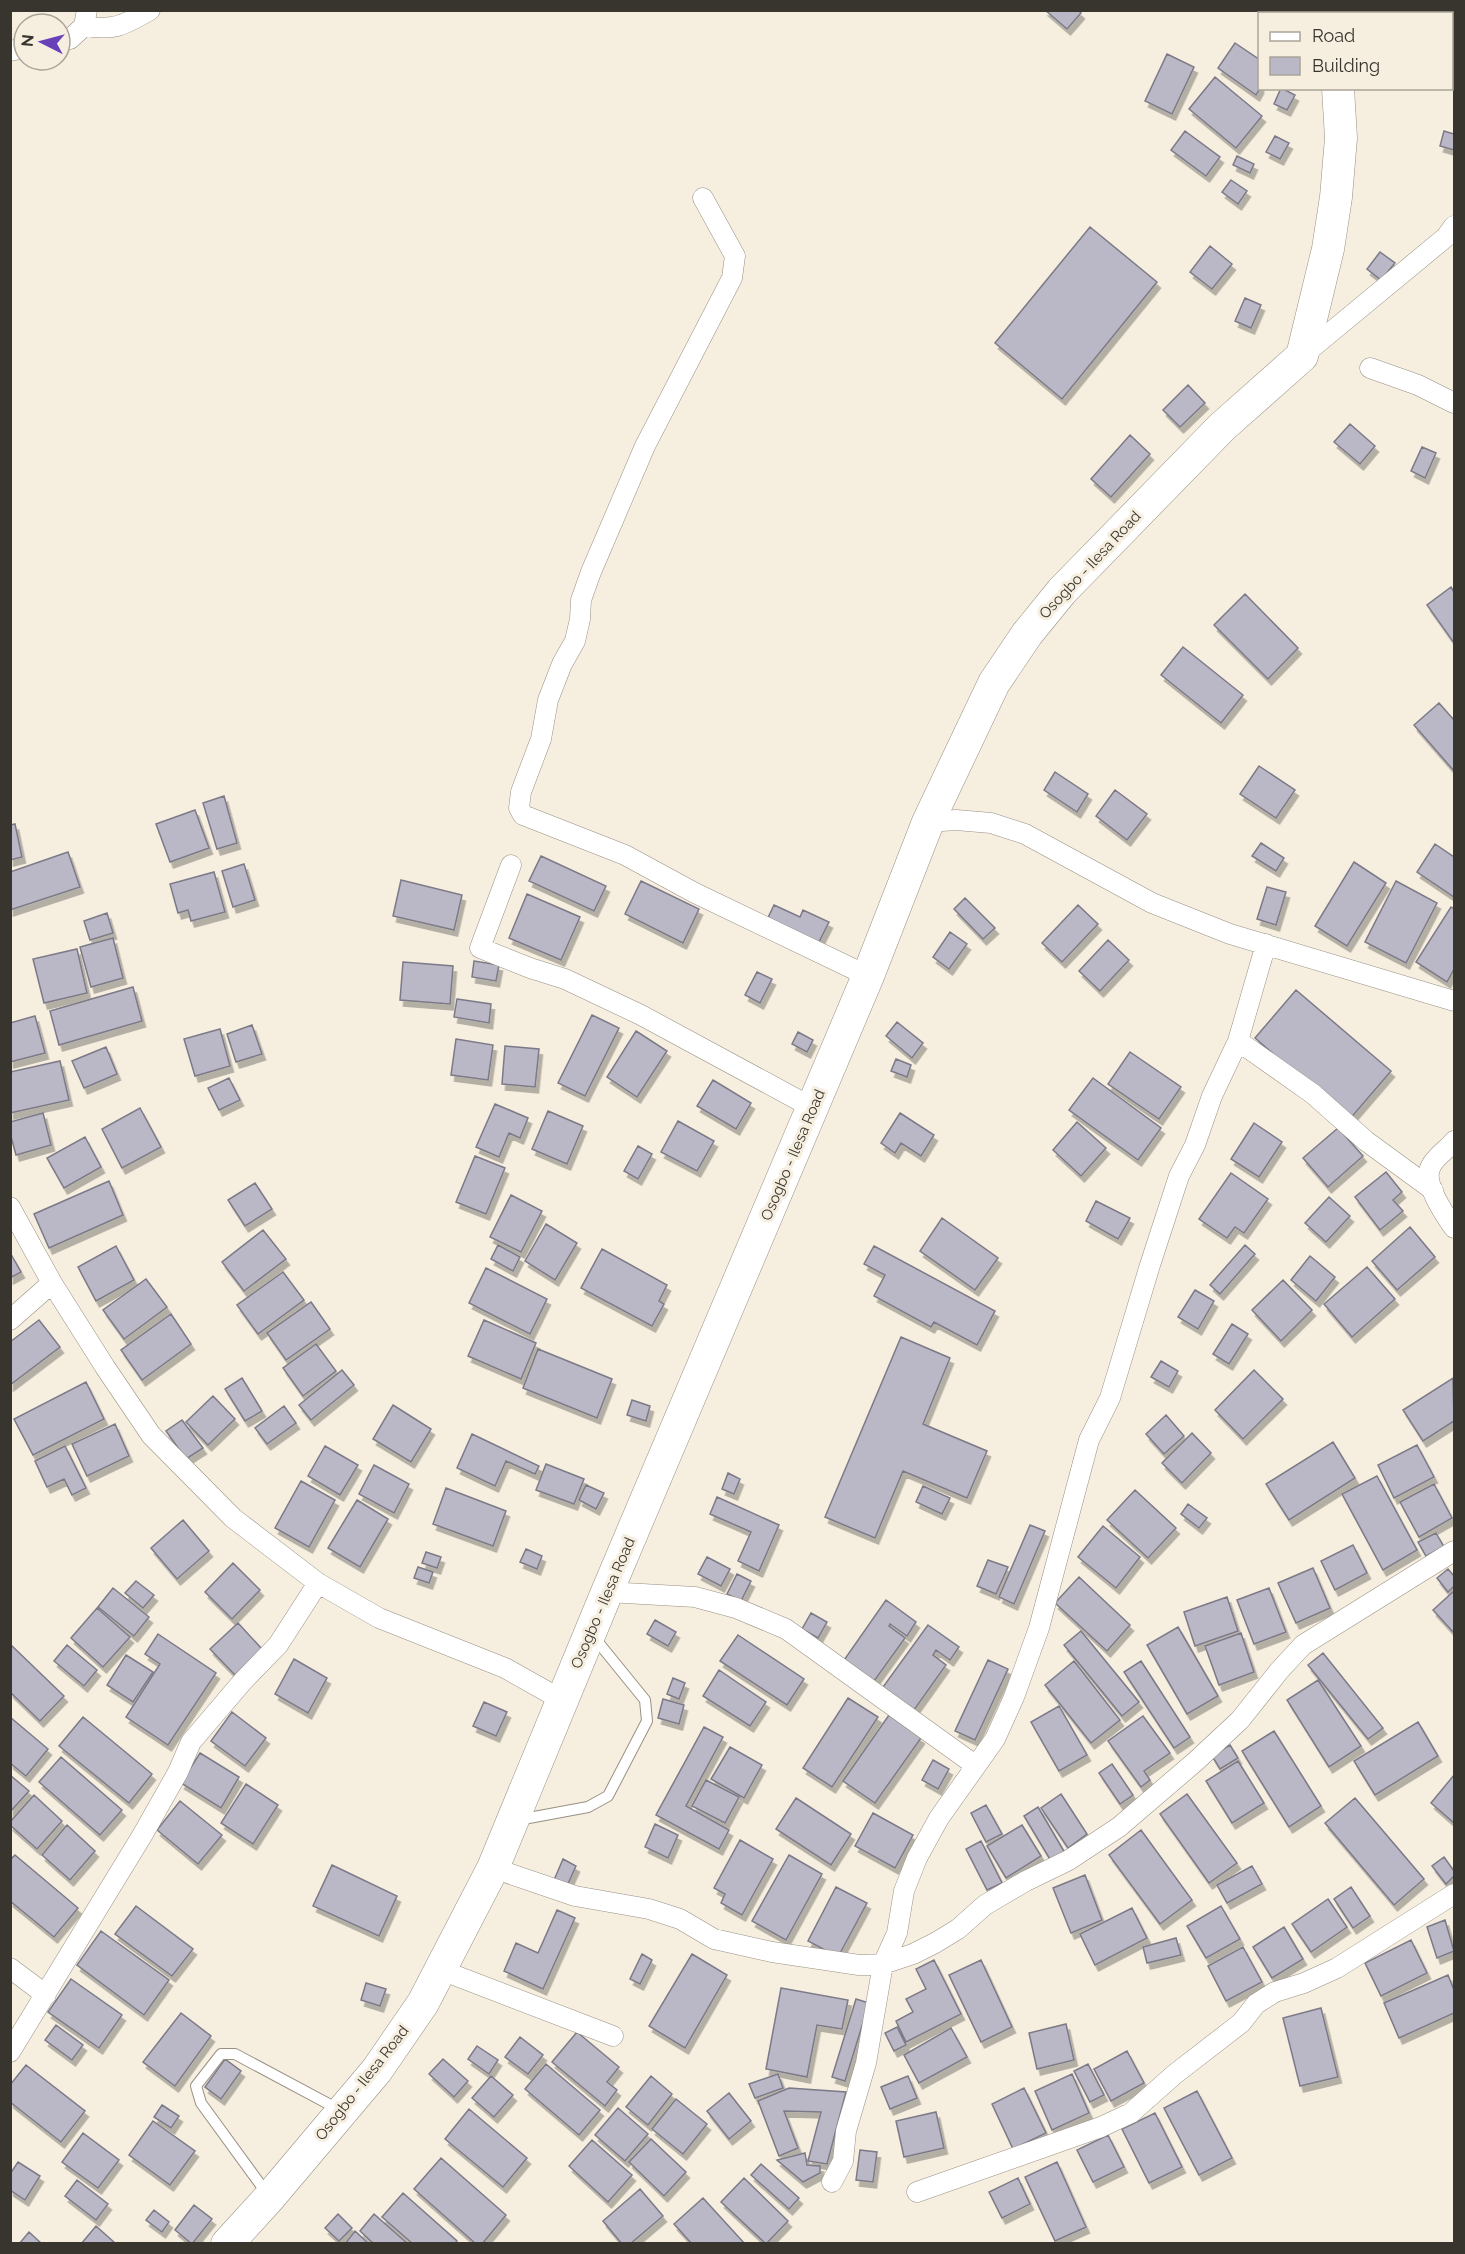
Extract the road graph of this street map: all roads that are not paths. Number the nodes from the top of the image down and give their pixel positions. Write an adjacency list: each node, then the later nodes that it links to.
1 (150, 10): 2 (street)
2 (86, 18): 3 (street)
3 (72, 36)
4 (1338, 90): 7 (main road)
5 (704, 198): 13 (street)
6 (1455, 226): 7 (street)
7 (1302, 356): 10 (main road, Osogbo - Ilesa Road)
8 (1371, 368): 9 (street)
9 (1455, 403)
10 (928, 822): 12 (street); 13 (main road, Osogbo - Ilesa Road)
11 (511, 865): 16 (street)
12 (1266, 944): 14 (street); 15 (street)
13 (868, 976): 16 (main road, Osogbo - Ilesa Road)
14 (1455, 1001)
15 (1238, 1041): 18 (street); 28 (street)
16 (813, 1108): 25 (main road, Osogbo - Ilesa Road)
17 (1455, 1142): 18 (street)
18 (1433, 1190): 20 (street)
19 (10, 1207): 21 (street)
20 (1455, 1228)
21 (52, 1283): 22 (street); 24 (street)
22 (10, 1320)
23 (1455, 1551): 33 (street)
24 (318, 1583): 27 (street); 37 (street)
25 (607, 1592): 26 (main road, Osogbo - Ilesa Road); 28 (street)
26 (590, 1633): 27 (main road, Osogbo - Ilesa Road); 29 (lane)
27 (562, 1700): 29 (main road, Osogbo - Ilesa Road)
28 (975, 1765): 32 (street)
29 (512, 1822): 30 (main road, Osogbo - Ilesa Road)
30 (493, 1868): 34 (street); 36 (main road, Osogbo - Ilesa Road)
31 (1455, 1894): 42 (street)
32 (897, 1933): 33 (street); 34 (street)
33 (913, 1954): 34 (street)
34 (883, 1964): 41 (street)
35 (10, 1968): 37 (street)
36 (441, 1970): 38 (street); 40 (main road, Osogbo - Ilesa Road)
37 (46, 1995): 39 (street)
38 (613, 2036)
39 (10, 2052)
40 (342, 2111): 43 (main road, Osogbo - Ilesa Road); 43 (lane)
41 (832, 2182)
42 (916, 2192)
43 (269, 2198): 44 (main road, Osogbo - Ilesa Road)
44 (227, 2244)

